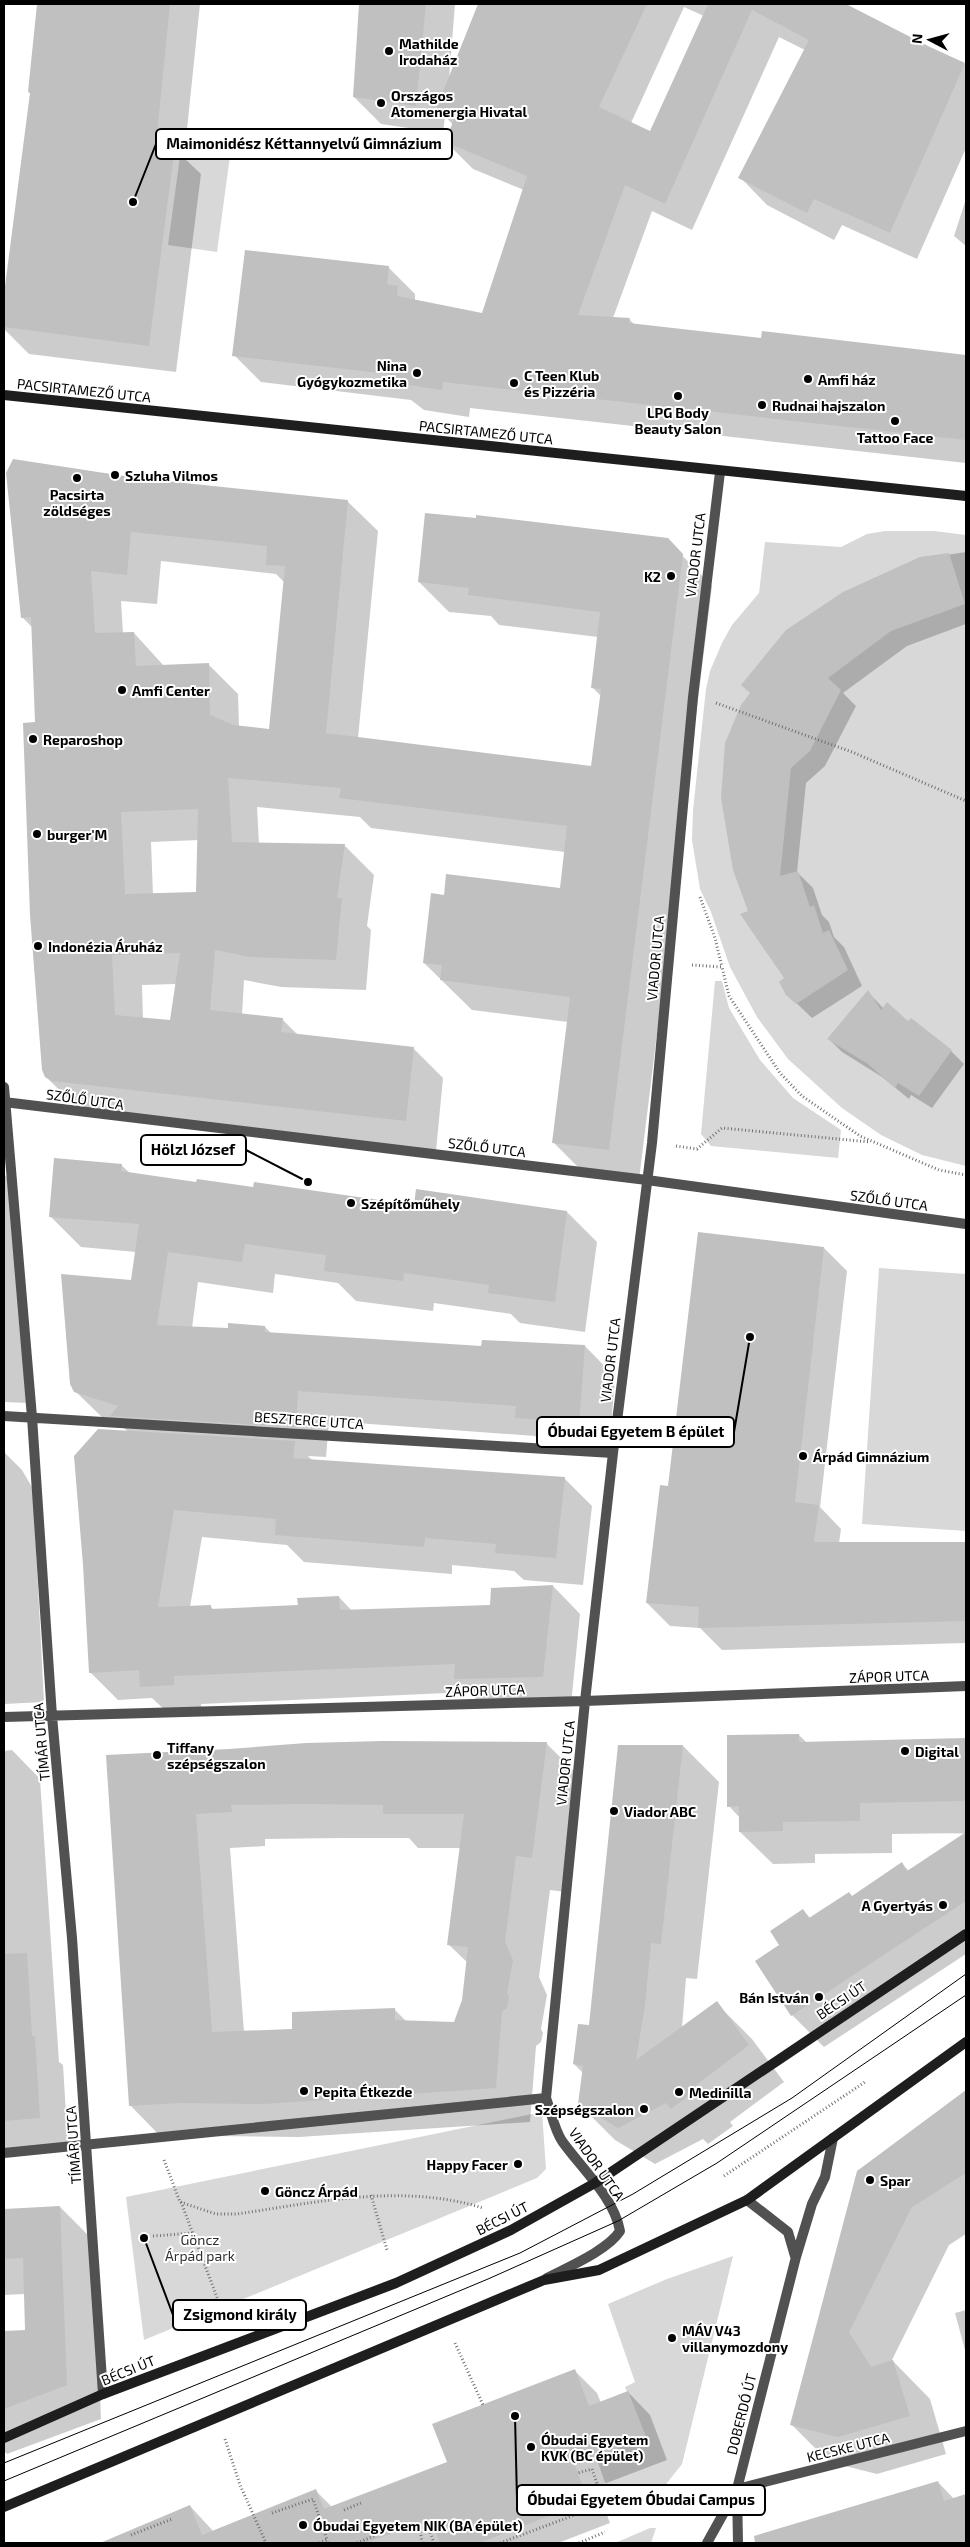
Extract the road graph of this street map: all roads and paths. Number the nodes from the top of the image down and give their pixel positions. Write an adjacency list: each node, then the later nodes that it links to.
1 (4, 395): 2 (main road, PACSIRTAMEZŐ UTCA)
2 (720, 472): 3 (main road, PACSIRTAMEZŐ UTCA); 4 (street, VIADOR UTCA)
3 (966, 496)
4 (693, 697): 5 (path); 7 (street, VIADOR UTCA)
5 (966, 801)
6 (700, 895): 8 (path)
7 (669, 962): 8 (path); 12 (street, VIADOR UTCA)
8 (722, 967): 11 (path)
9 (4, 1087): 10 (street, TÍMÁR UTCA)
10 (4, 1102): 14 (street, SZŐLŐ UTCA); 17 (street, TÍMÁR UTCA)
11 (873, 1142): 12 (path); 13 (path)
12 (652, 1143): 14 (street, VIADOR UTCA)
13 (966, 1174)
14 (647, 1180): 15 (street, SZŐLŐ UTCA); 18 (street, VIADOR UTCA)
15 (966, 1224)
16 (4, 1416): 17 (street, BESZTERCE UTCA)
17 (32, 1417): 18 (street, BESZTERCE UTCA); 21 (street, TÍMÁR UTCA)
18 (613, 1453): 20 (street, VIADOR UTCA)
19 (966, 1686): 20 (street, ZÁPOR UTCA)
20 (585, 1701): 21 (street, ZÁPOR UTCA); 26 (street, VIADOR UTCA)
21 (52, 1716): 22 (street, ZÁPOR UTCA); 29 (street, TÍMÁR UTCA)
22 (4, 1717)
23 (966, 1934): 32 (main road, BÉCSI ÚT)
24 (966, 2042): 28 (main road)
25 (869, 2080): 31 (path)
26 (546, 2098): 27 (street); 32 (street, VIADOR UTCA)
27 (155, 2137): 29 (street); 35 (path)
28 (833, 2138): 34 (main road); 40 (street, DOBERDÓ ÚT)
29 (87, 2145): 30 (street); 44 (street, TÍMÁR UTCA)
30 (4, 2153)
31 (724, 2176)
32 (594, 2183): 41 (street, VIADOR UTCA); 44 (main road, BÉCSI ÚT)
33 (371, 2195): 35 (path); 36 (path); 39 (path)
34 (746, 2200): 40 (street); 41 (main road)
35 (180, 2202): 37 (path)
36 (483, 2208)
37 (193, 2233): 38 (path); 42 (path)
38 (153, 2236)
39 (387, 2250)
40 (796, 2257): 50 (street, DOBERDÓ ÚT)
41 (544, 2280): 43 (main road)
42 (224, 2316)
43 (446, 2322): 45 (path); 46 (main road)
44 (103, 2394): 48 (main road, BÉCSI ÚT)
45 (483, 2405)
46 (221, 2417): 52 (main road); 62 (path)
47 (966, 2431): 50 (street, KECSKE UTCA)
48 (4, 2438)
49 (578, 2474): 67 (path)
50 (737, 2489): 69 (street, DOBERDÓ ÚT); 70 (street)
51 (361, 2503): 53 (path)
52 (4, 2507)
53 (344, 2510)
54 (272, 2513): 61 (path)
55 (172, 2519): 59 (path)
56 (433, 2524): 57 (path)
57 (428, 2526): 65 (path); 66 (path)
58 (605, 2532): 68 (path)
59 (131, 2536)
60 (374, 2536): 64 (path)
61 (328, 2542): 63 (path)
62 (266, 2543)
63 (319, 2543)
64 (357, 2543)
65 (422, 2543)
66 (434, 2543)
67 (500, 2543)
68 (579, 2543)
69 (707, 2543)
70 (738, 2543)

